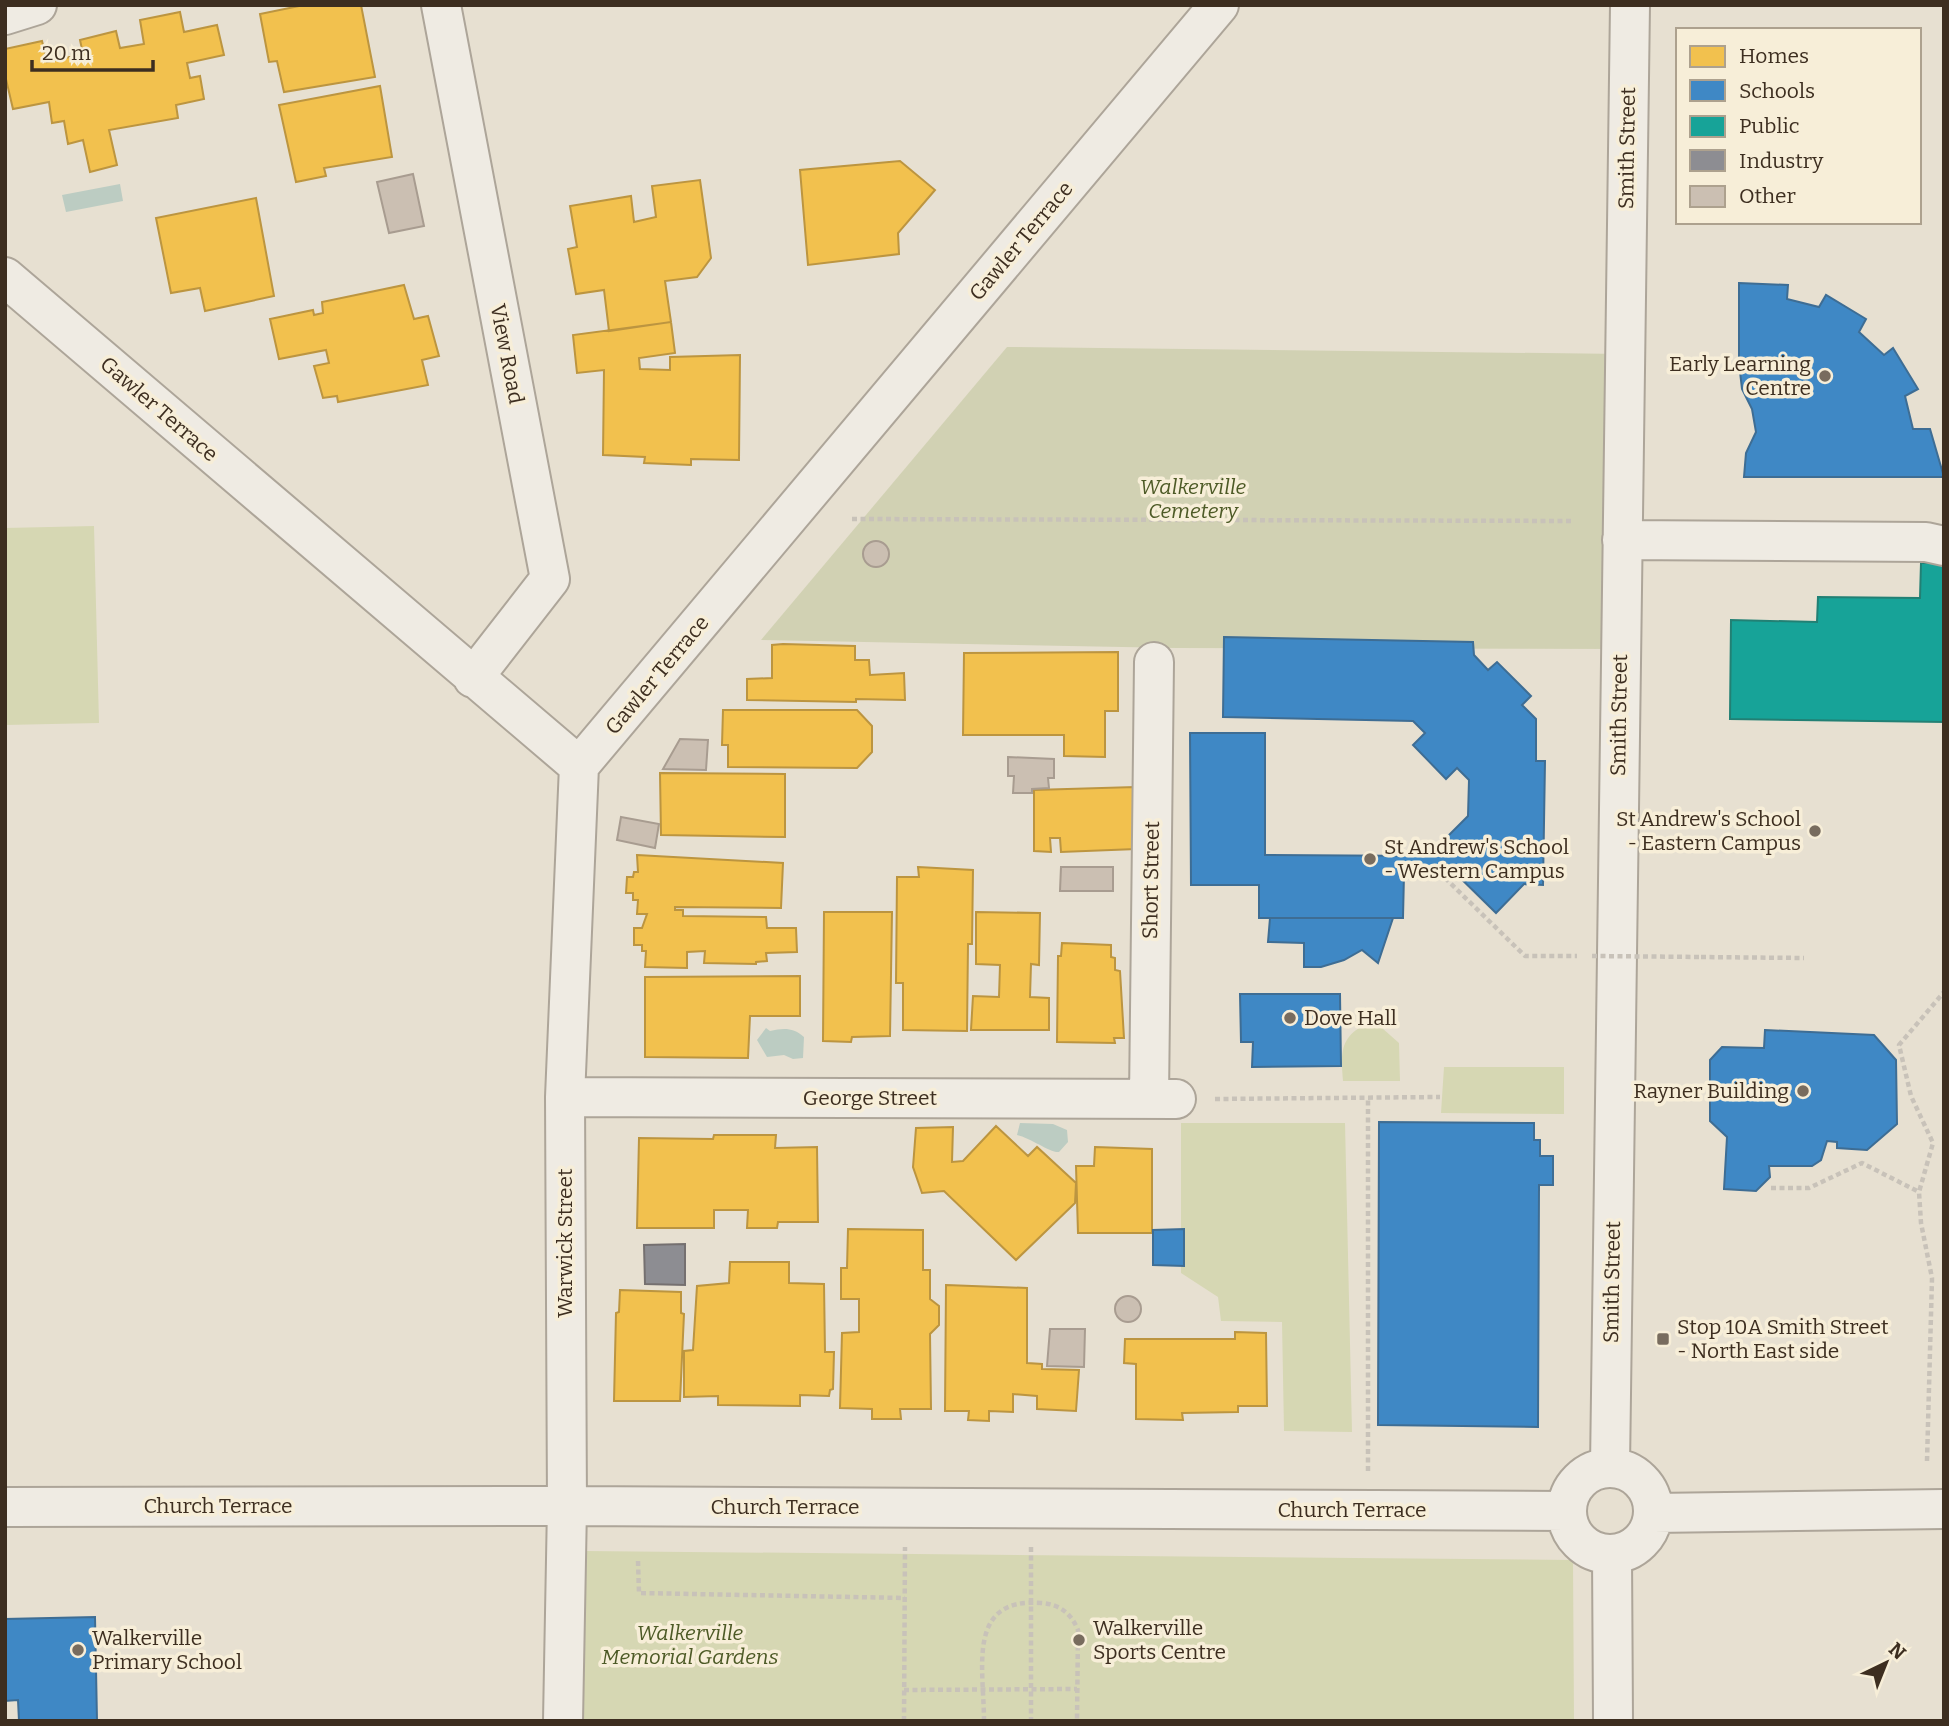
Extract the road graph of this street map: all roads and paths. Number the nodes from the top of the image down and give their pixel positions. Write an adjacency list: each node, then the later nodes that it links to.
1 (37, 5): 5 (street)
2 (441, 5): 12 (street, View Road)
3 (1219, 5): 13 (street, Gawler Terrace)
4 (1630, 5): 10 (street, Smith Street)
5 (5, 15)
6 (5, 277): 12 (street, Gawler Terrace)
7 (852, 519): 8 (path)
8 (1574, 521)
9 (1938, 537): 10 (street)
10 (1622, 540): 24 (street, Smith Street)
11 (1154, 662): 19 (street, Short Street)
12 (473, 678): 13 (street, Gawler Terrace)
13 (579, 766): 17 (street, Warwick Street)
14 (1444, 878): 15 (path, bridge)
15 (1804, 958)
16 (1944, 992): 22 (path)
17 (565, 1097): 19 (street, George Street); 25 (street, Warwick Street)
18 (1440, 1097): 20 (path)
19 (1162, 1098): 20 (path)
20 (1368, 1098): 29 (path)
21 (1771, 1188): 22 (path)
22 (1919, 1192): 23 (path)
23 (1927, 1461)
24 (1610, 1467): 31 (street); 32 (street)
25 (567, 1506): 26 (street, Church Terrace); 27 (street, Church Terrace); 41 (street, Warwick Street)
26 (5, 1507)
27 (905, 1507): 28 (street, Church Terrace); 35 (path)
28 (1030, 1508): 29 (street, Church Terrace); 36 (path)
29 (1367, 1510): 31 (street, Church Terrace)
30 (1944, 1510): 32 (street)
31 (1566, 1511): 33 (street)
32 (1654, 1513): 33 (street)
33 (1612, 1555): 46 (street)
34 (638, 1561): 35 (path)
35 (905, 1598): 40 (path)
36 (1031, 1602): 37 (path); 38 (path); 39 (path)
37 (984, 1689): 38 (path); 40 (path); 43 (path)
38 (1031, 1689): 39 (path); 44 (path)
39 (1077, 1689): 45 (path)
40 (904, 1690): 42 (path)
41 (563, 1721)
42 (904, 1721)
43 (984, 1721)
44 (1031, 1721)
45 (1077, 1721)
46 (1613, 1721)

